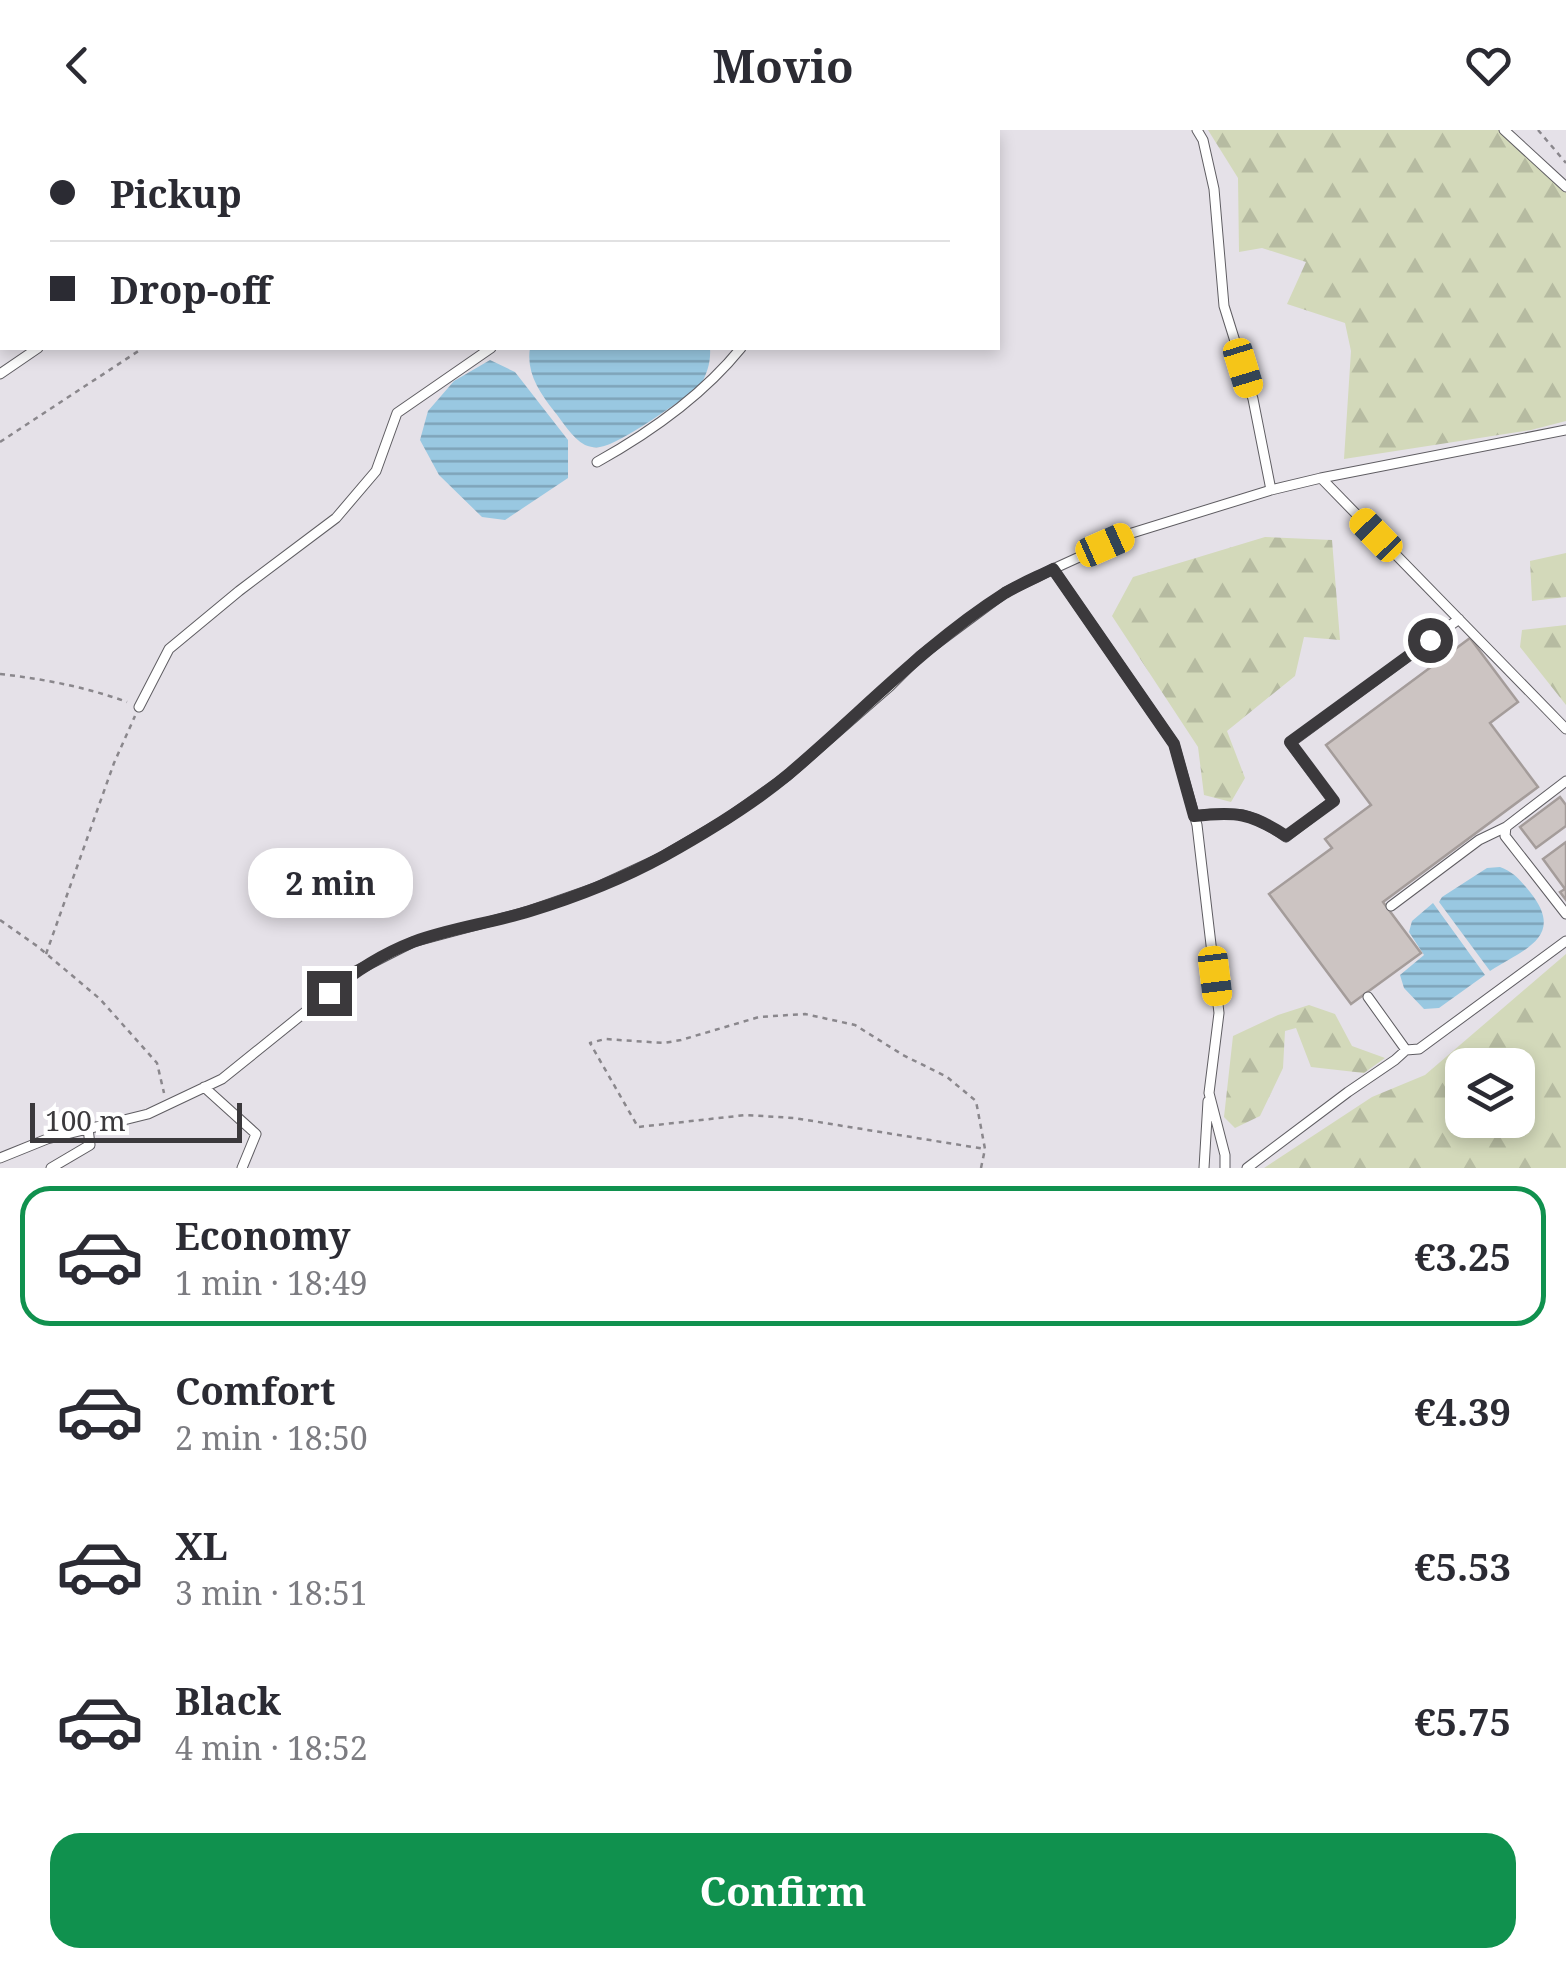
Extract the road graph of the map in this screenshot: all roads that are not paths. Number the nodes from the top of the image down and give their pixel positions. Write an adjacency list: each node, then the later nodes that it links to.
1 (1196, 130): 11 (lane)
2 (1504, 130): 3 (lane)
3 (1566, 187)
4 (35, 350): 7 (lane)
5 (488, 350): 14 (lane)
6 (738, 350): 9 (lane)
7 (0, 374)
8 (1566, 430): 10 (lane)
9 (597, 462)
10 (1321, 478): 11 (lane); 13 (lane)
11 (1271, 490): 12 (lane)
12 (1053, 569): 17 (lane); 24 (lane)
13 (1458, 619): 15 (lane); 17 (lane)
14 (138, 707)
15 (1566, 729)
16 (1566, 781): 18 (lane)
17 (1194, 816): 25 (lane)
18 (1506, 828): 19 (lane); 20 (lane)
19 (1391, 906)
20 (1566, 914)
21 (1566, 941): 23 (lane)
22 (1368, 996): 23 (lane)
23 (1406, 1050): 32 (lane)
24 (204, 1087): 26 (lane); 29 (lane)
25 (1208, 1094): 30 (lane); 31 (lane)
26 (88, 1128): 27 (lane); 28 (lane)
27 (0, 1158)
28 (51, 1168)
29 (242, 1168)
30 (1204, 1168)
31 (1225, 1168)
32 (1247, 1168)

